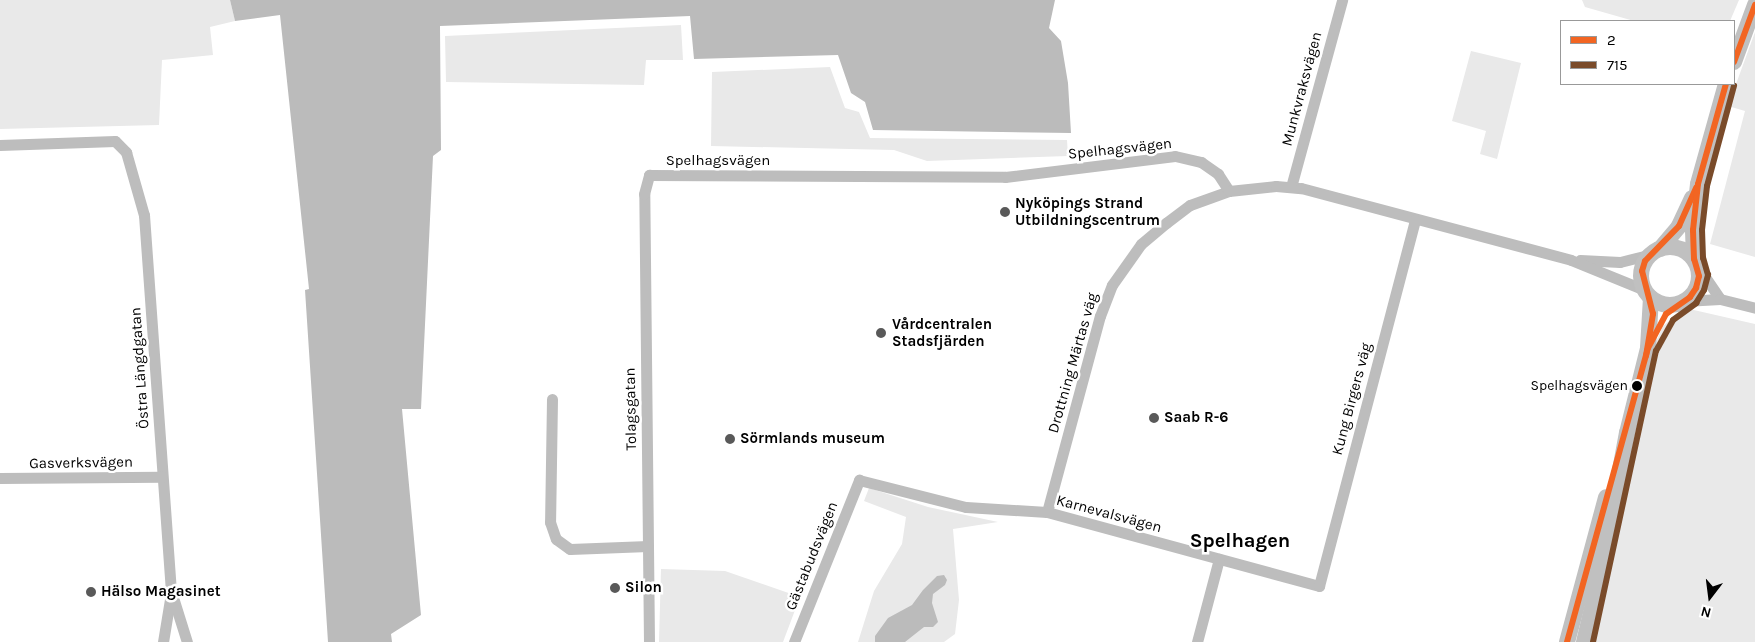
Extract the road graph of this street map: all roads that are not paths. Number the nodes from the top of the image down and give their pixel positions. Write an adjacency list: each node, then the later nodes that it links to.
1 (1342, 0): 8 (street, Munkvraksvägen)
2 (1755, 5): 3 (main road)
3 (1735, 59)
4 (1726, 85): 7 (main road)
5 (0, 145): 21 (street, Östra Längdgatan)
6 (649, 175): 9 (street, Spelhagsvägen); 25 (street, Tolagsgatan)
7 (1698, 184): 11 (main road); 13 (main road)
8 (1291, 187): 9 (street); 10 (street)
9 (1229, 191): 24 (street, Drottning Märtas väg)
10 (1415, 220): 12 (street); 27 (street, Kung Birgers väg)
11 (1656, 251): 12 (street); 13 (main road); 14 (main road)
12 (1571, 260): 14 (street)
13 (1695, 262): 15 (street); 16 (main road)
14 (1648, 294): 16 (main road); 18 (main road)
15 (1720, 299): 16 (street); 17 (street)
16 (1682, 302): 18 (main road)
17 (1755, 308)
18 (1648, 348): 20 (main road)
19 (552, 399): 25 (street)
20 (1627, 433): 34 (main road); 35 (main road)
21 (162, 476): 22 (street, Gasverksvägen); 28 (street, Östra Längdgatan)
22 (0, 478)
23 (859, 480): 24 (street, Karnevalsvägen); 32 (street, Gästabudsvägen)
24 (1047, 512): 26 (street, Karnevalsvägen)
25 (648, 546): 31 (street, Tolagsgatan)
26 (1219, 559): 27 (street, Karnevalsvägen); 33 (street)
27 (1318, 586)
28 (171, 591): 29 (street, Östra Längdgatan); 30 (street, Östra Längdgatan)
29 (163, 642)
30 (187, 642)
31 (649, 642)
32 (794, 642)
33 (1197, 642)
34 (1567, 642)
35 (1584, 642)

